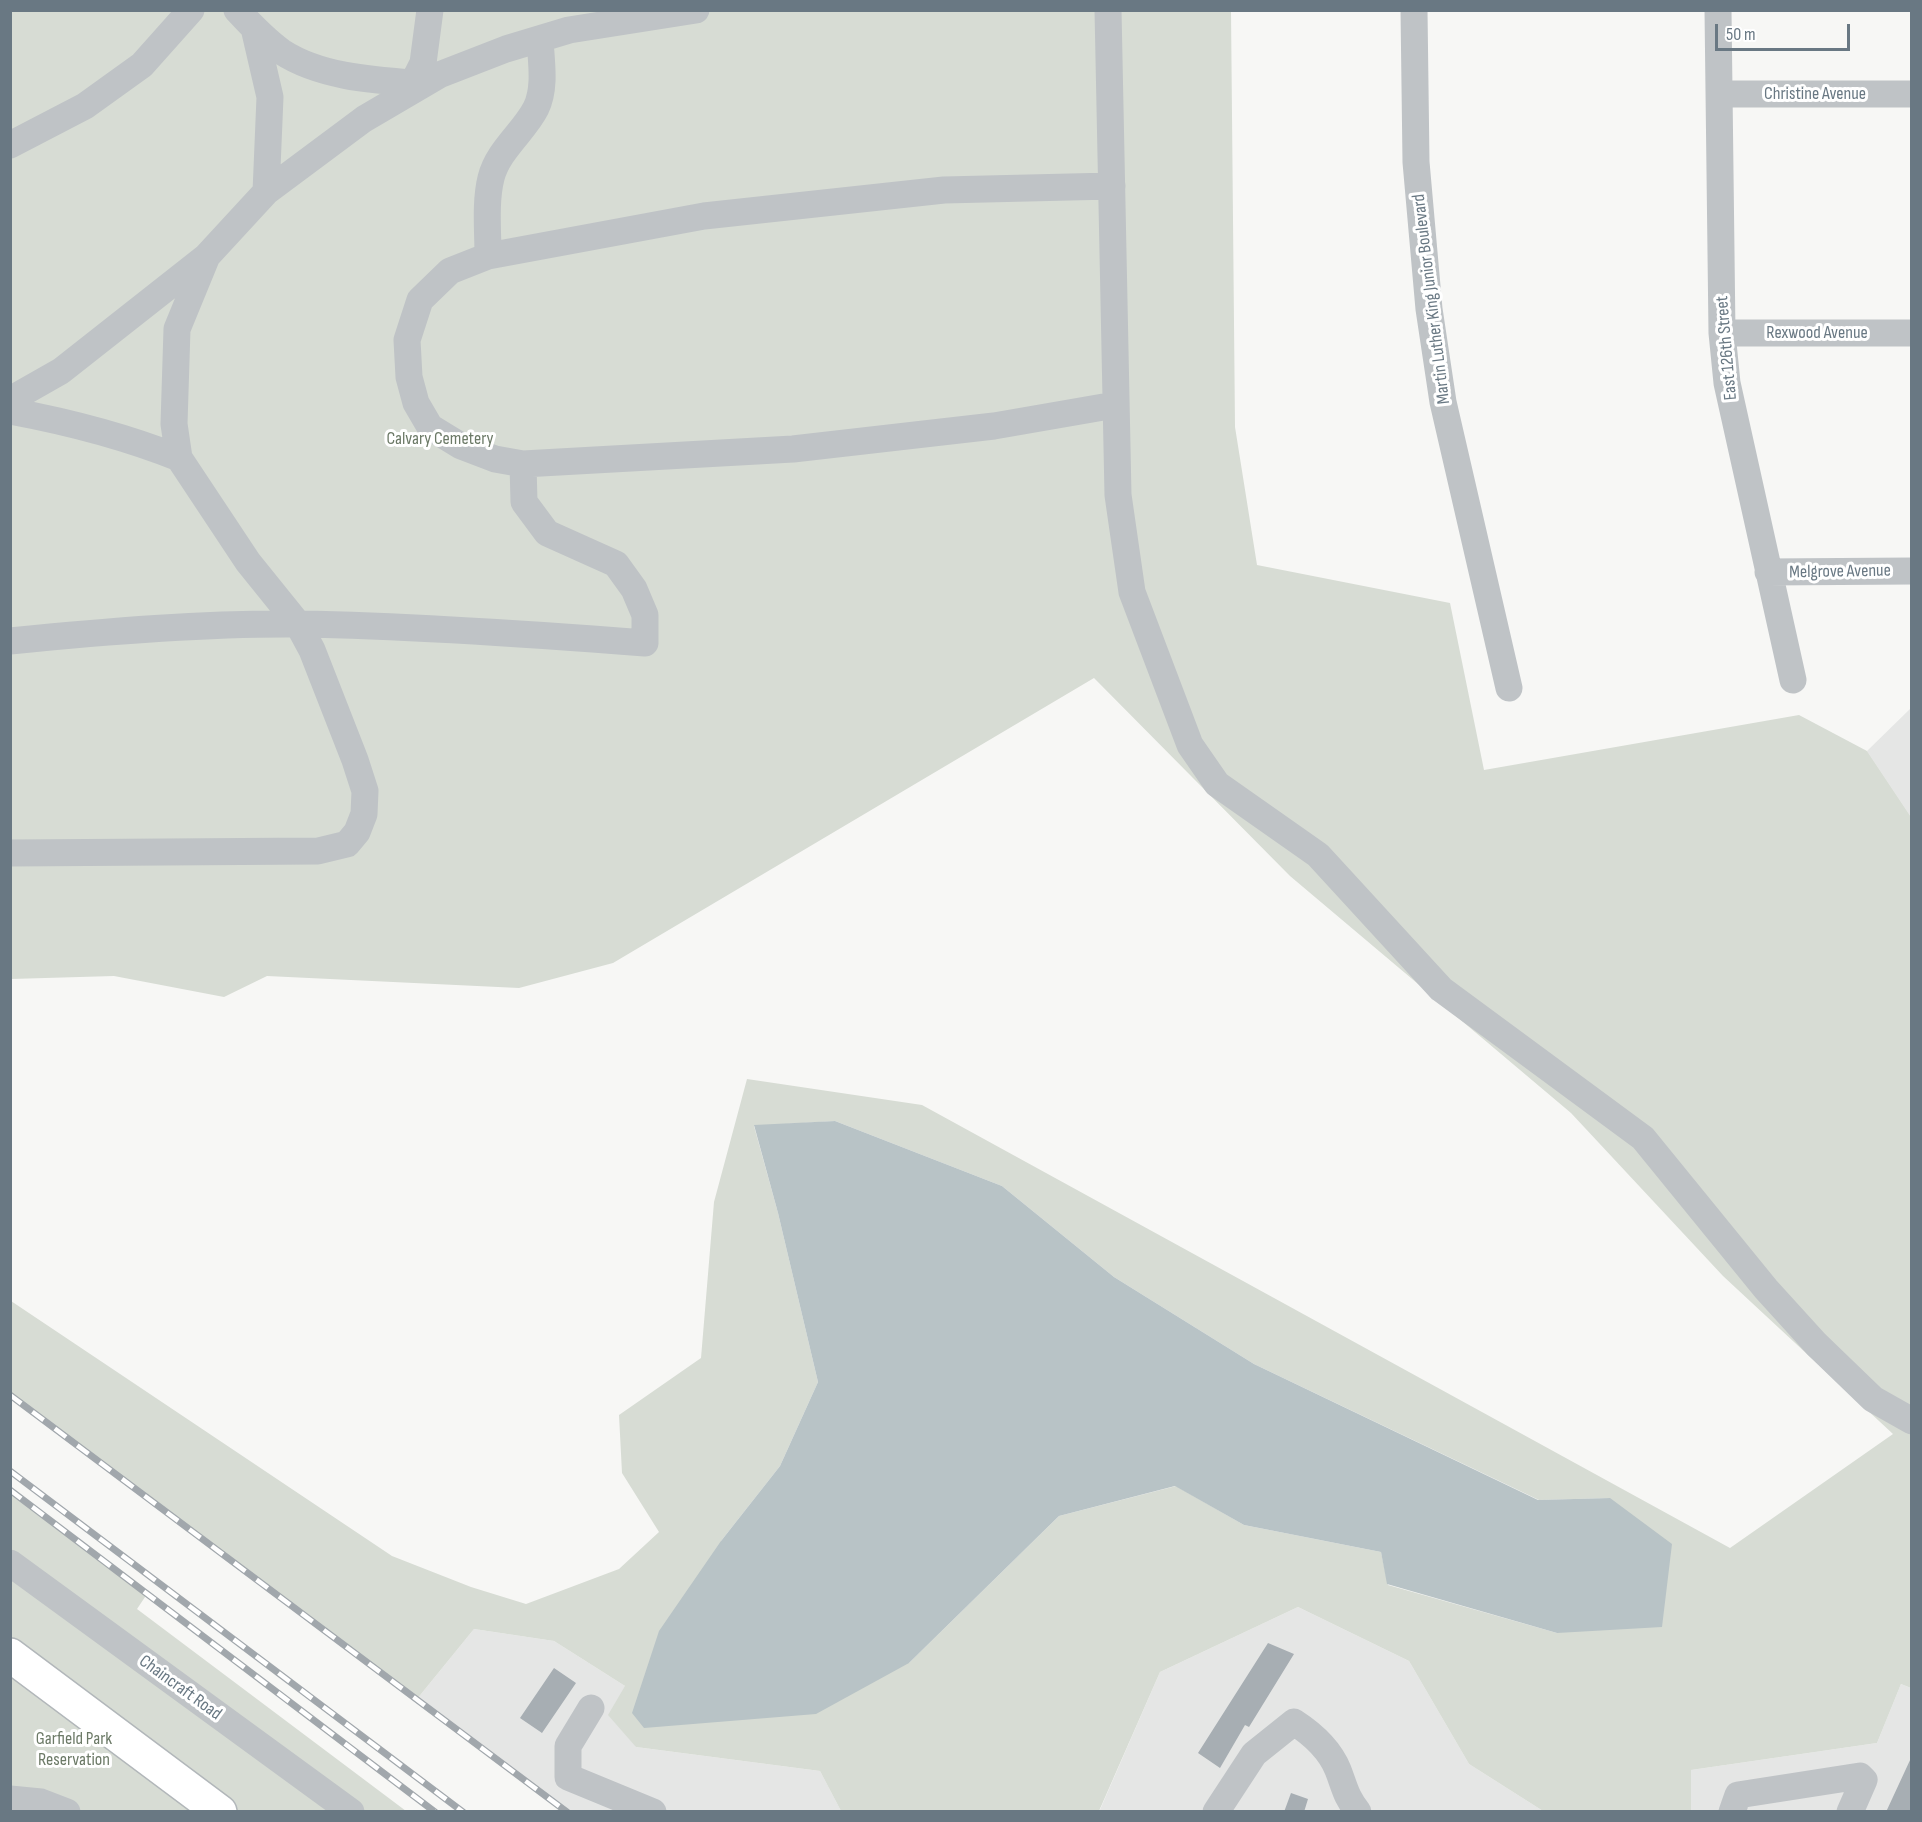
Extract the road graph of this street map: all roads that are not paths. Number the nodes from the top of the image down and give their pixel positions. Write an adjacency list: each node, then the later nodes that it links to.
1 (191, 10): 12 (street)
2 (430, 10): 9 (street)
3 (696, 10): 8 (street)
4 (1108, 10): 13 (street)
5 (1414, 10): 29 (street, Martin Luther King Junior Boulevard)
6 (1718, 10): 10 (street, East 126th Street)
7 (245, 19): 9 (street); 14 (street)
8 (540, 39): 9 (street); 16 (street)
9 (411, 88): 14 (street)
10 (1719, 94): 11 (street, Christine Avenue); 17 (street, East 126th Street)
11 (1911, 94)
12 (10, 145)
13 (1112, 186): 16 (street); 20 (street)
14 (266, 192): 15 (street)
15 (207, 256): 19 (street); 22 (street)
16 (488, 256): 23 (street)
17 (1722, 333): 18 (street, Rexwood Avenue); 25 (street, East 126th Street)
18 (1911, 333)
19 (10, 400)
20 (1115, 405): 23 (street); 31 (street)
21 (10, 411): 22 (street)
22 (179, 458): 26 (street)
23 (523, 464): 26 (street)
24 (1911, 571): 25 (street, Melgrove Avenue)
25 (1768, 572): 28 (street, East 126th Street)
26 (298, 624): 27 (street); 30 (street)
27 (10, 641)
28 (1793, 680)
29 (1509, 688)
30 (10, 853)
31 (1911, 1421)
32 (10, 1563): 38 (street, Chaincraft Road)
33 (10, 1655): 37 (main road)
34 (591, 1708): 39 (street)
35 (10, 1799): 36 (street)
36 (68, 1812)
37 (220, 1812)
38 (351, 1812)
39 (653, 1812)
40 (1216, 1812): 41 (street)
41 (1358, 1812)
42 (1732, 1812): 43 (street)
43 (1850, 1812)

